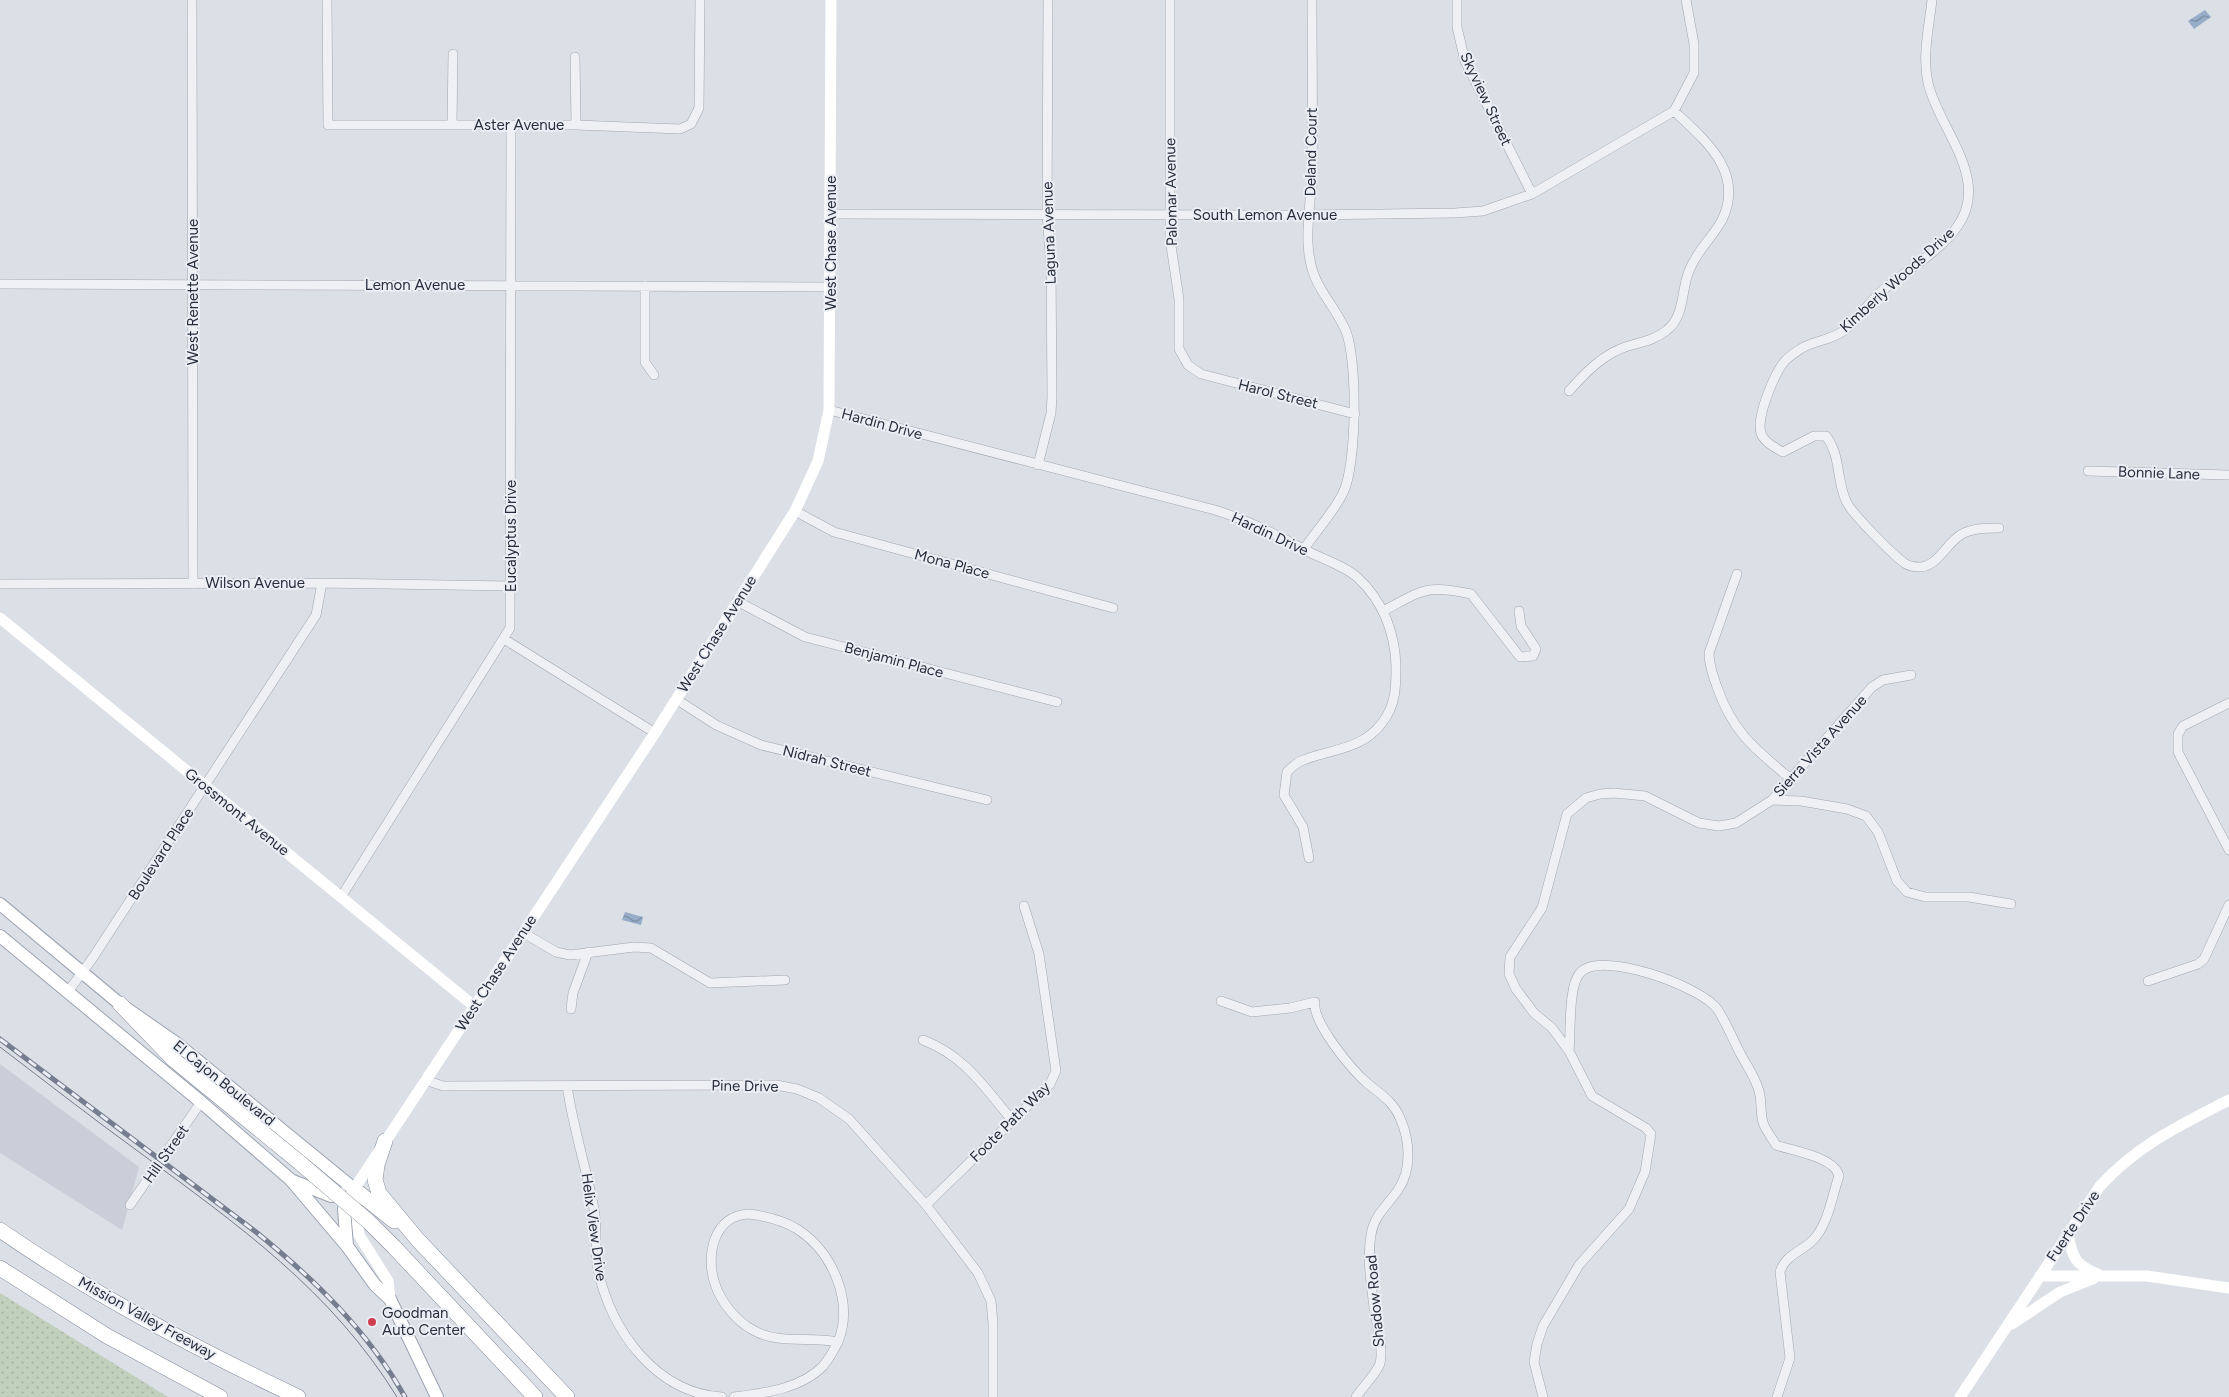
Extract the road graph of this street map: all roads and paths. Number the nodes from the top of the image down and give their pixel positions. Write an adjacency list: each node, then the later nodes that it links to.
1 (192, 0): 23 (street, West Renette Avenue)
2 (327, 0): 14 (street, Aster Avenue)
3 (700, 0): 16 (street, Aster Avenue)
4 (831, 0): 18 (main road, West Chase Avenue)
5 (1048, 0): 19 (street, Laguna Avenue)
6 (1170, 0): 21 (street, Palomar Avenue)
7 (1312, 0): 20 (street, Deland Court)
8 (1457, 0): 17 (street, Skyview Street)
9 (1686, 0): 13 (street)
10 (1932, 0): 36 (street, Kimberly Woods Drive)
11 (453, 54): 14 (street)
12 (575, 56): 16 (street)
13 (1674, 112): 17 (street, South Lemon Avenue); 29 (street)
14 (452, 125): 15 (street, Aster Avenue)
15 (511, 125): 16 (street, Aster Avenue); 24 (street, Eucalyptus Drive)
16 (576, 125)
17 (1532, 194): 20 (street, South Lemon Avenue)
18 (831, 214): 19 (street, South Lemon Avenue); 26 (main road, West Chase Avenue)
19 (1047, 214): 21 (street, South Lemon Avenue); 32 (street, Laguna Avenue)
20 (1309, 215): 21 (street, South Lemon Avenue); 31 (street, Deland Court)
21 (1170, 216): 28 (street, Palomar Avenue)
22 (0, 284): 23 (street, Lemon Avenue)
23 (192, 284): 24 (street, Lemon Avenue); 41 (street, West Renette Avenue)
24 (511, 286): 25 (street, Lemon Avenue); 42 (street, Eucalyptus Drive)
25 (645, 286): 26 (street, Lemon Avenue); 27 (street)
26 (831, 286): 30 (main road, West Chase Avenue)
27 (654, 374)
28 (1202, 374): 31 (street, Harol Street)
29 (1569, 391)
30 (829, 410): 32 (street, Hardin Drive); 35 (main road, West Chase Avenue)
31 (1355, 414): 37 (street, Deland Court)
32 (1038, 465): 37 (street, Hardin Drive)
33 (2088, 471): 34 (street, Bonnie Lane)
34 (2229, 475)
35 (795, 511): 43 (main road, West Chase Avenue); 44 (street, Mona Place)
36 (1999, 528)
37 (1304, 549): 45 (street, Hardin Drive)
38 (1737, 574): 54 (street)
39 (322, 583): 41 (street, Wilson Avenue); 42 (street, Wilson Avenue); 55 (street, Boulevard Place)
40 (0, 584): 41 (street, Wilson Avenue)
41 (193, 584)
42 (510, 586): 48 (street, Eucalyptus Drive)
43 (737, 601): 50 (main road, West Chase Avenue); 51 (street, Benjamin Place)
44 (1113, 608)
45 (1383, 611): 46 (street); 59 (street, Hardin Drive)
46 (1520, 611)
47 (0, 618): 55 (main road, Grossmont Avenue)
48 (504, 639): 53 (street); 60 (street, Eucalyptus Drive)
49 (1911, 675): 54 (street, Sierra Vista Avenue)
50 (676, 699): 53 (main road, West Chase Avenue); 56 (street, Nidrah Street)
51 (1057, 702)
52 (2229, 703): 58 (street)
53 (655, 733): 65 (main road, West Chase Avenue)
54 (1792, 780): 57 (street, Sierra Vista Avenue)
55 (206, 786): 60 (main road, Grossmont Avenue); 68 (street, Boulevard Place)
56 (987, 800)
57 (1772, 800): 62 (street); 77 (street, Sierra Vista Avenue)
58 (2229, 850)
59 (1310, 858)
60 (341, 897): 74 (main road, Grossmont Avenue)
61 (0, 904): 68 (main road, El Cajon Boulevard)
62 (2011, 904)
63 (1024, 906): 82 (street, Foote Path Way)
64 (2229, 906): 70 (street)
65 (522, 932): 67 (street); 74 (main road, West Chase Avenue)
66 (0, 936): 71 (main road, El Cajon Boulevard)
67 (588, 952): 69 (street); 75 (street)
68 (82, 972): 71 (street, Boulevard Place); 73 (main road, El Cajon Boulevard)
69 (785, 980)
70 (2148, 981)
71 (67, 993): 81 (main road, El Cajon Boulevard)
72 (1221, 1001): 108 (street, Shadow Road)
73 (120, 1004): 85 (main road, El Cajon Boulevard); 102 (highway, bridge)
74 (474, 1006): 78 (main road, West Chase Avenue)
75 (571, 1009)
76 (923, 1040): 82 (street)
77 (1570, 1051): 109 (street, Sierra Vista Avenue); 110 (street)
78 (425, 1080): 79 (street, Pine Drive); 83 (main road, West Chase Avenue)
79 (567, 1086): 86 (street, Pine Drive); 104 (street, Helix View Drive)
80 (2229, 1100): 89 (main road, Fuerte Drive)
81 (201, 1102): 84 (main road, El Cajon Boulevard); 87 (street, Hill Street)
82 (1012, 1120): 86 (street, Foote Path Way)
83 (385, 1141): 85 (main road, West Chase Avenue); 90 (highway)
84 (291, 1180): 85 (main road); 91 (main road, El Cajon Boulevard)
85 (354, 1189): 90 (highway); 91 (main road); 96 (main road, El Cajon Boulevard)
86 (926, 1204): 107 (street, Pine Drive)
87 (130, 1205)
88 (0, 1230): 100 (highway, Mission Valley Freeway)
89 (2068, 1234): 93 (main road, Fuerte Drive); 94 (main road)
90 (417, 1239): 103 (highway)
91 (347, 1246): 96 (main road, El Cajon Boulevard)
92 (0, 1268): 99 (highway)
93 (2040, 1276): 94 (main road); 97 (main road, Fuerte Drive)
94 (2105, 1276): 95 (main road); 97 (main road)
95 (2229, 1288)
96 (390, 1299): 101 (main road, El Cajon Boulevard)
97 (2005, 1330): 111 (main road, Fuerte Drive)
98 (838, 1342): 98 (street); 106 (street)
99 (220, 1397)
100 (298, 1397)
101 (437, 1397)
102 (535, 1397)
103 (567, 1397)
104 (713, 1397): 105 (street, Helix View Drive)
105 (722, 1397)
106 (734, 1397)
107 (993, 1397)
108 (1356, 1397)
109 (1543, 1397)
110 (1777, 1397)
111 (1960, 1397)

